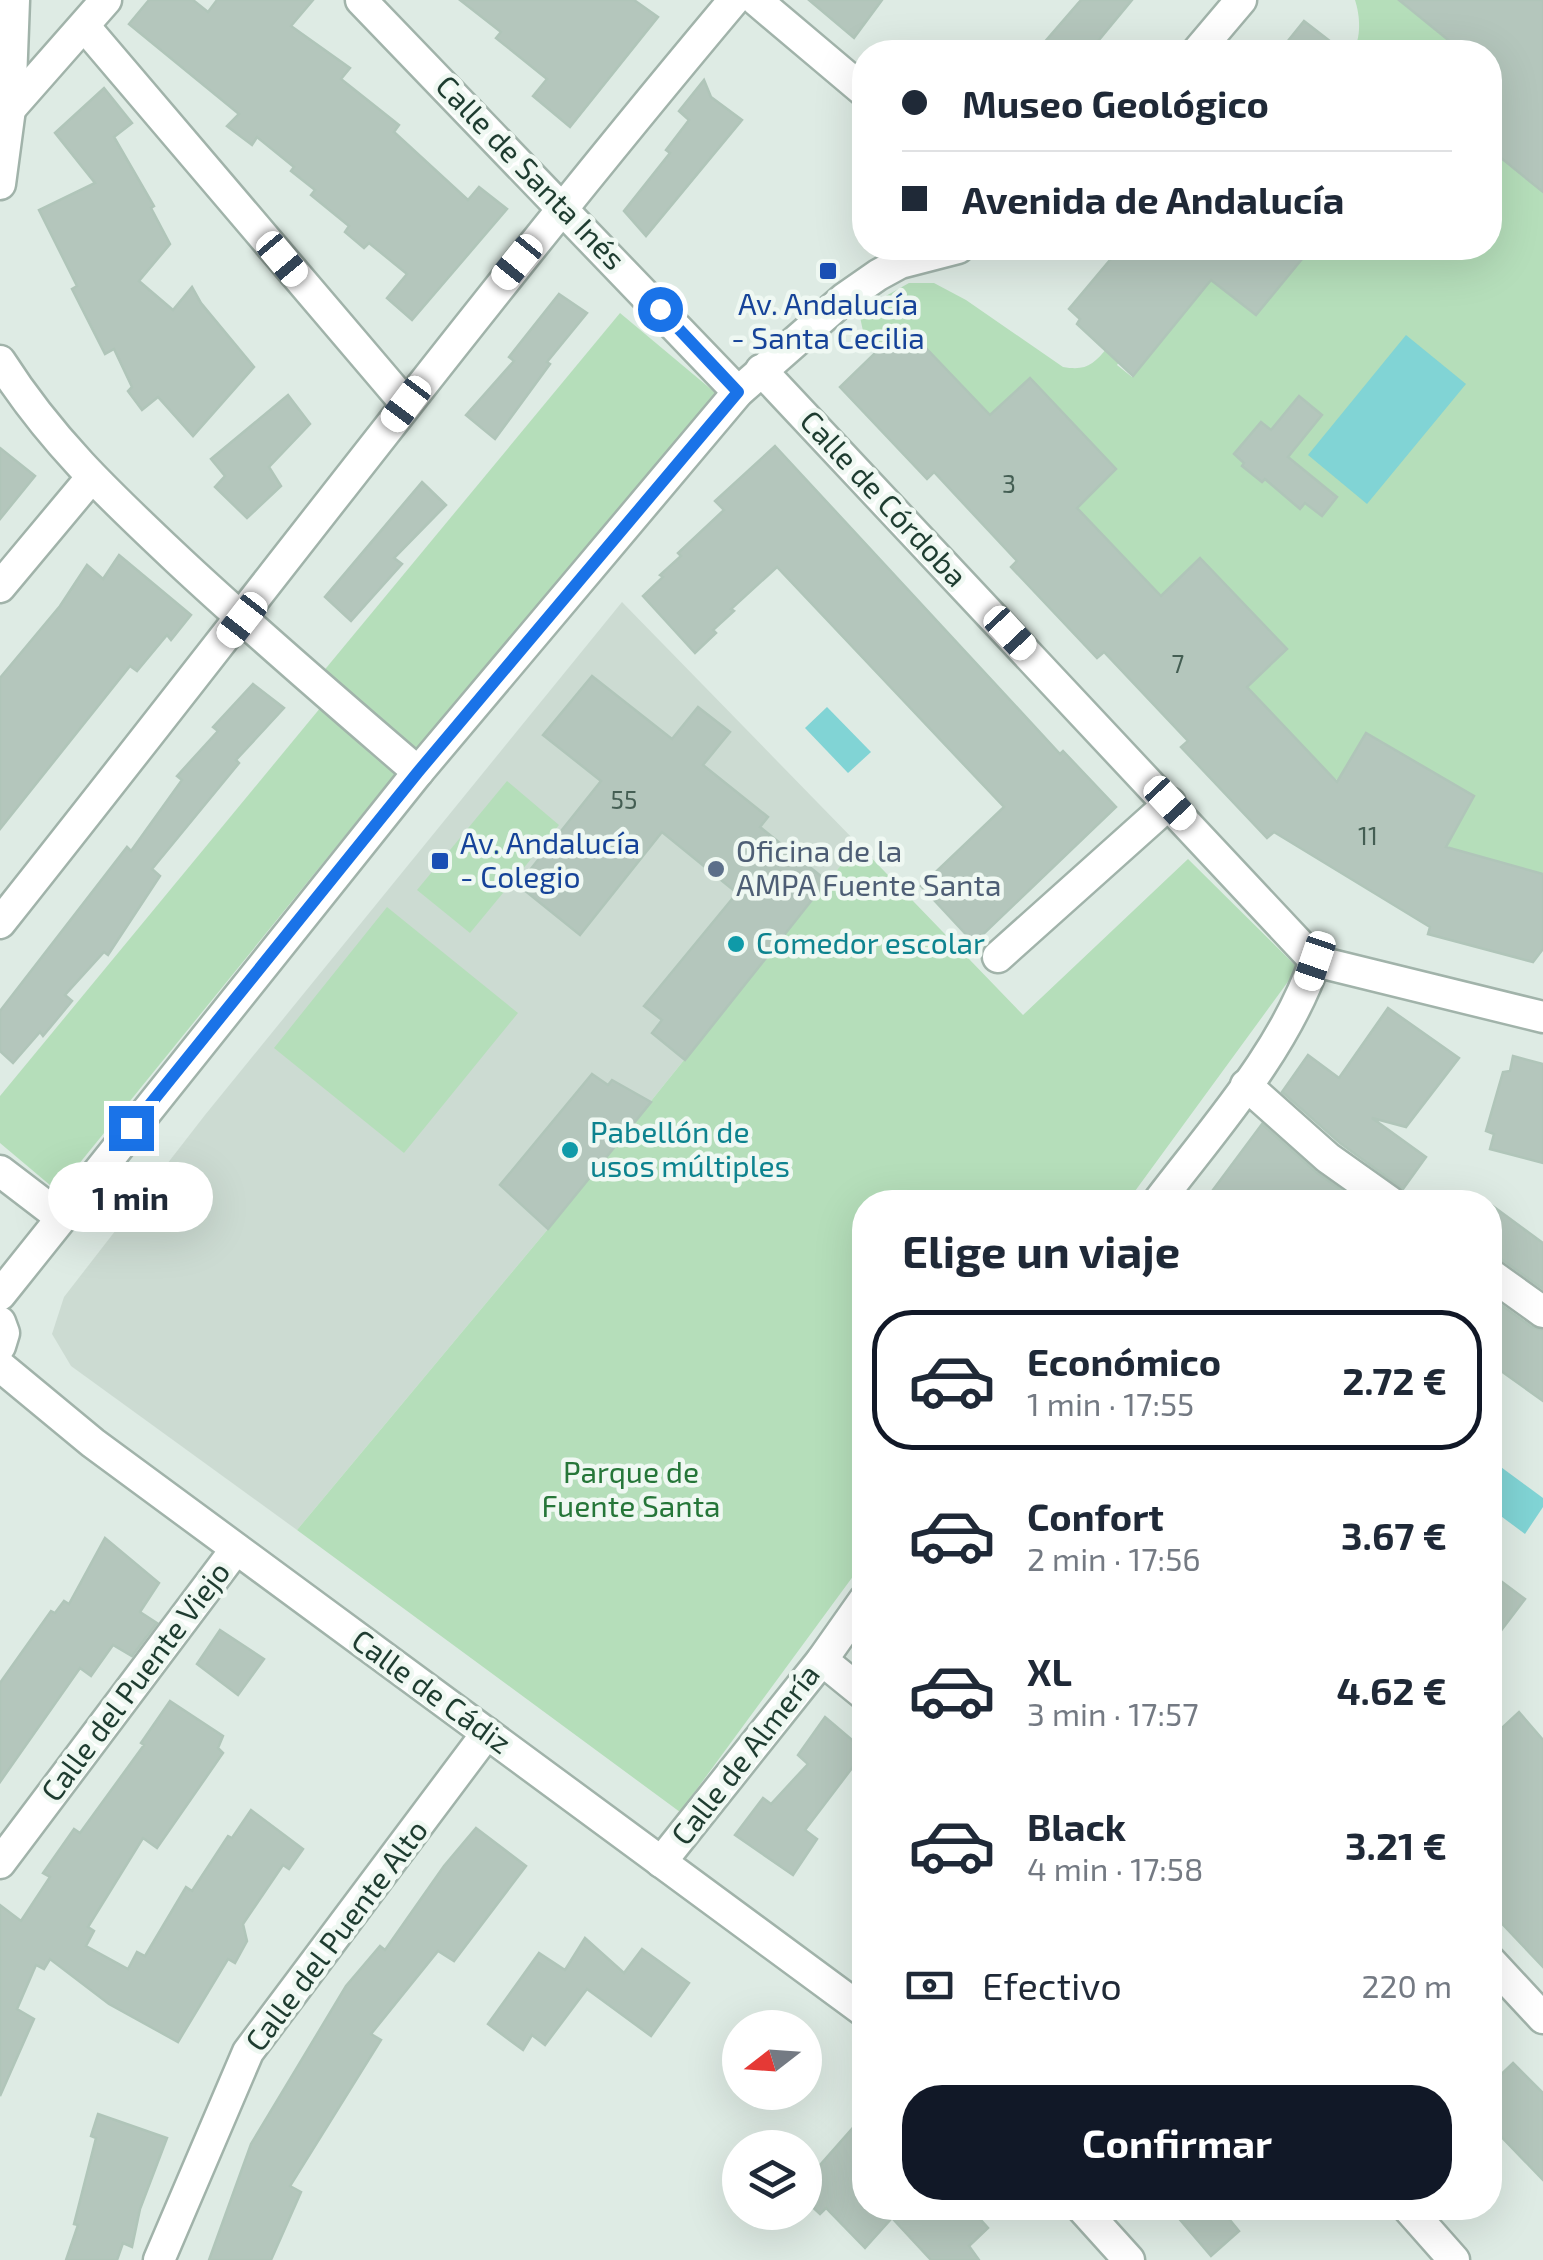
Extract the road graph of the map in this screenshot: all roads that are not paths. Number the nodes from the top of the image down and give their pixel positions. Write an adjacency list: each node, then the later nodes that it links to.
1 (14, 0): 10 (street)
2 (106, 0): 7 (street)
3 (361, 0): 12 (street, Calle de Santa Inés)
4 (734, 0): 12 (street)
5 (756, 0): 9 (street)
6 (1241, 0): 8 (street)
7 (85, 27): 10 (street); 17 (street)
8 (1207, 40)
9 (852, 81)
10 (10, 110): 11 (street)
11 (0, 184)
12 (562, 205): 16 (street, Calle de Santa Inés); 17 (street)
13 (912, 260): 15 (street)
14 (0, 361): 18 (street)
15 (761, 370): 16 (street); 22 (street, Calle de Córdoba)
16 (738, 392): 21 (street)
17 (406, 404): 20 (street)
18 (90, 478): 19 (street); 20 (street)
19 (0, 587)
20 (242, 620): 21 (street); 23 (street)
21 (418, 772): 31 (street)
22 (1170, 803): 24 (street); 25 (street, Calle de Córdoba)
23 (0, 923)
24 (998, 958)
25 (1315, 961): 26 (street); 27 (street)
26 (1543, 1017)
27 (1246, 1085): 29 (street); 30 (street)
28 (0, 1171): 31 (street)
29 (1167, 1190)
30 (1373, 1190)
31 (60, 1216): 33 (street)
32 (1502, 1283): 34 (street)
33 (0, 1295)
34 (1543, 1312)
35 (0, 1322): 36 (street)
36 (0, 1346)
37 (0, 1366): 38 (street, Calle de Cádiz)
38 (236, 1548): 42 (street, Calle de Cádiz); 44 (street, Calle del Puente Viejo)
39 (852, 1617): 40 (street, Calle de Almería)
40 (822, 1660): 41 (street); 43 (street, Calle de Almería)
41 (852, 1684)
42 (487, 1733): 43 (street, Calle de Cádiz); 50 (street, Calle del Puente Alto)
43 (662, 1862): 46 (street, Calle de Cádiz)
44 (0, 1864)
45 (1502, 1973): 47 (street)
46 (852, 2002)
47 (1543, 2018)
48 (1093, 2220): 51 (street)
49 (1419, 2220): 52 (street)
50 (158, 2260)
51 (1129, 2260)
52 (1454, 2260)

